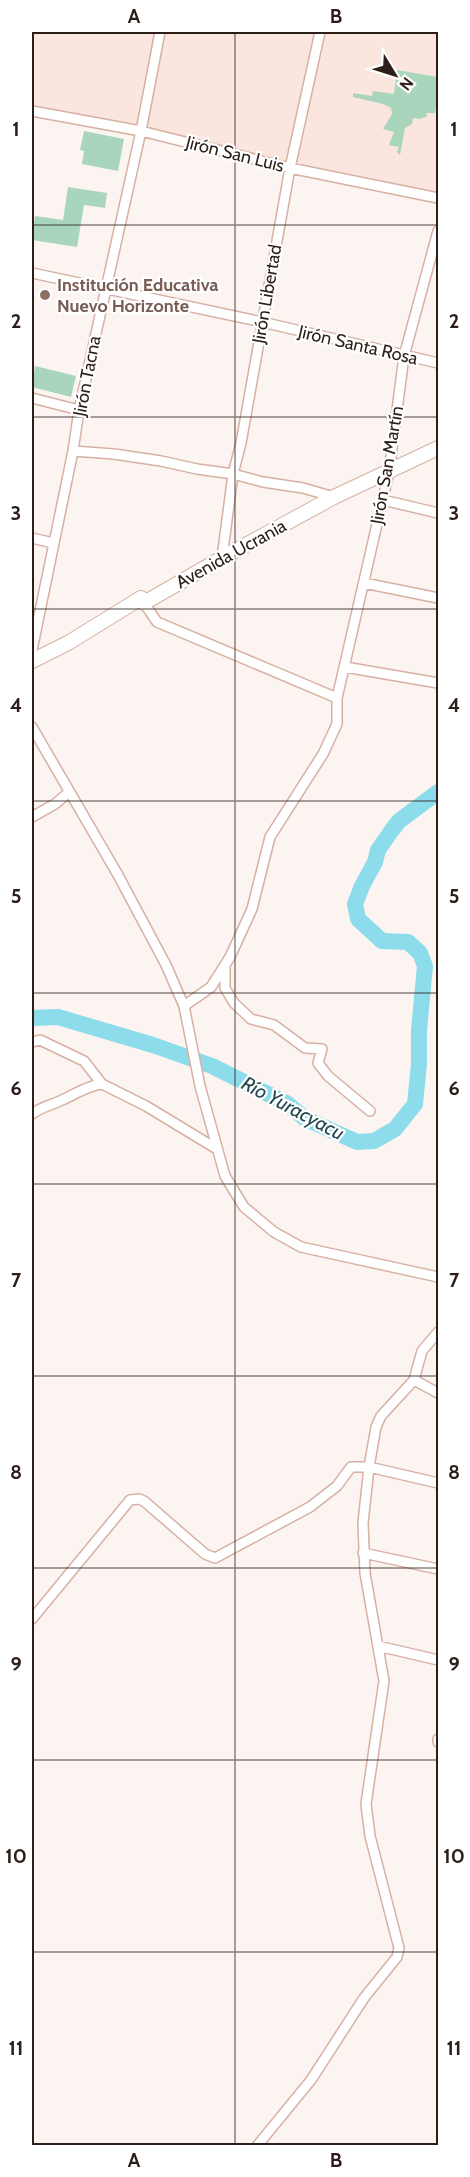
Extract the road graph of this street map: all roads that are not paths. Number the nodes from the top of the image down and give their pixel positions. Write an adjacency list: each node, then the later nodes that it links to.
1 (159, 32): 4 (street, Jirón Tacna)
2 (320, 32): 5 (street, Jirón Libertad)
3 (32, 111): 4 (street, Jirón San Luis)
4 (141, 131): 5 (street, Jirón San Luis); 9 (street, Jirón Tacna)
5 (290, 168): 6 (street, Jirón San Luis); 10 (street, Jirón Libertad)
6 (438, 198)
7 (438, 231): 11 (street, Jirón San Martín)
8 (32, 273): 9 (street, Jirón Santa Rosa)
9 (105, 289): 10 (street, Jirón Santa Rosa); 14 (street, Jirón Tacna)
10 (262, 322): 11 (street, Jirón Santa Rosa); 18 (street, Jirón Libertad)
11 (404, 356): 12 (street, Jirón Santa Rosa); 17 (street, Jirón San Martín)
12 (438, 363)
13 (32, 398): 14 (street)
14 (79, 410): 16 (street, Jirón Tacna)
15 (438, 448): 17 (main road, Avenida Ucrania)
16 (73, 451): 18 (street); 23 (street, Jirón Tacna)
17 (389, 472): 19 (main road, Avenida Ucrania); 20 (street, Jirón San Martín)
18 (234, 474): 19 (street); 24 (street, Jirón Libertad)
19 (334, 497): 24 (main road, Avenida Ucrania)
20 (383, 500): 21 (street); 25 (street, Jirón San Martín)
21 (438, 513)
22 (32, 538): 23 (street)
23 (53, 543): 28 (street, Jirón Tacna)
24 (222, 558): 27 (main road, Avenida Ucrania)
25 (364, 583): 26 (street); 30 (street, Jirón San Martín)
26 (438, 598)
27 (144, 603): 29 (main road, Avenida Ucrania); 32 (street)
28 (32, 650)
29 (32, 661)
30 (345, 667): 31 (street); 32 (street, Jirón San Martín)
31 (438, 683)
32 (337, 698): 36 (street, Jirón San Martín)
33 (32, 727): 34 (street)
34 (69, 792): 35 (street); 37 (street)
35 (32, 818)
36 (225, 965): 37 (street, Jirón San Martín); 40 (street)
37 (184, 1006): 42 (street)
38 (32, 1042): 39 (street)
39 (102, 1083): 41 (street); 42 (street)
40 (370, 1112)
41 (32, 1114)
42 (217, 1149): 43 (street)
43 (438, 1277)
44 (438, 1332): 45 (street)
45 (414, 1380): 46 (street); 47 (street)
46 (438, 1394)
47 (369, 1467): 48 (street); 49 (street); 51 (street)
48 (438, 1483)
49 (363, 1553): 50 (street); 52 (street)
50 (438, 1569)
51 (32, 1619)
52 (378, 1646): 53 (street); 54 (street)
53 (438, 1660)
54 (256, 2145)

